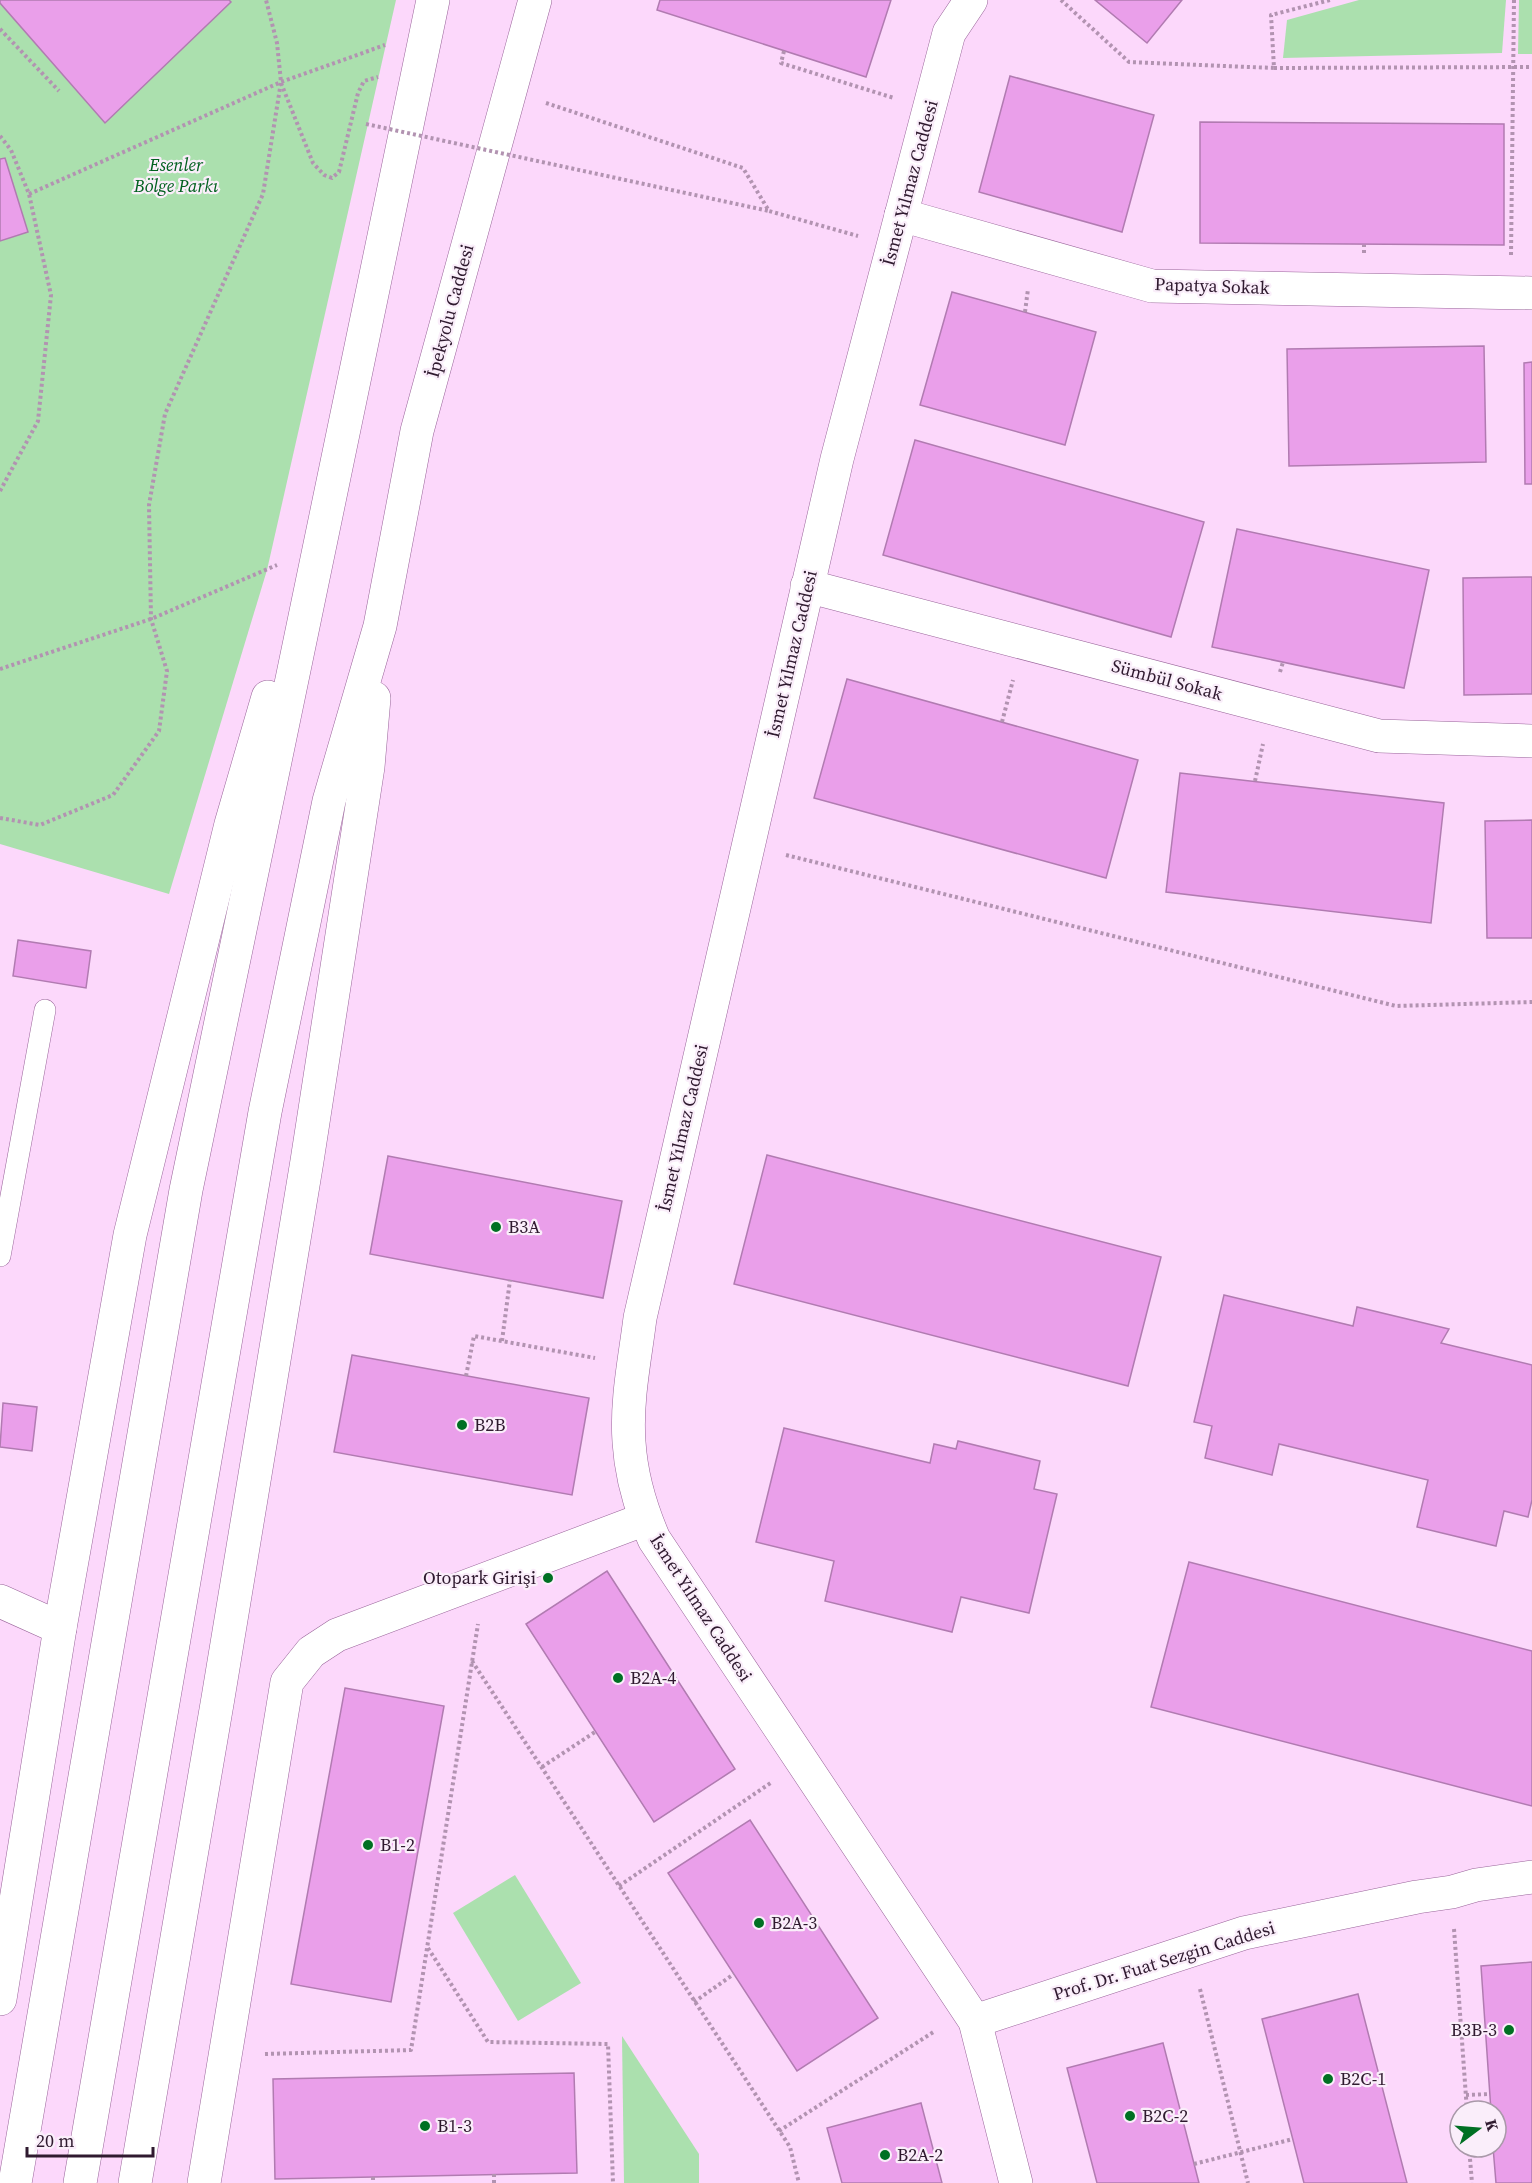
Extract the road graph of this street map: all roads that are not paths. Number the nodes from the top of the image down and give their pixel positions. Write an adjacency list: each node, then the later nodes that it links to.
1 (535, 0): 8 (main road, İpekyolu Caddesi)
2 (971, 0): 4 (main road, İsmet Yılmaz Caddesi)
3 (433, 1): 6 (main road)
4 (901, 215): 5 (main road, Papatya Sokak); 7 (main road, İsmet Yılmaz Caddesi)
5 (1532, 293)
6 (320, 542): 14 (main road); 18 (main road)
7 (807, 586): 9 (main road, Sümbül Sokak); 12 (main road, İsmet Yılmaz Caddesi)
8 (380, 626): 19 (main road); 20 (main road)
9 (1532, 741)
10 (45, 1010): 11 (lane)
11 (0, 1256)
12 (645, 1519): 17 (main road, İsmet Yılmaz Caddesi); 21 (main road)
13 (0, 1601): 14 (main road)
14 (60, 1628): 16 (main road)
15 (1532, 1877): 17 (main road, Prof. Dr. Fuat Sezgin Caddesi)
16 (0, 1999)
17 (971, 2016): 22 (main road, İsmet Yılmaz Caddesi)
18 (15, 2183)
19 (80, 2183)
20 (135, 2183)
21 (204, 2183)
22 (1016, 2183)

